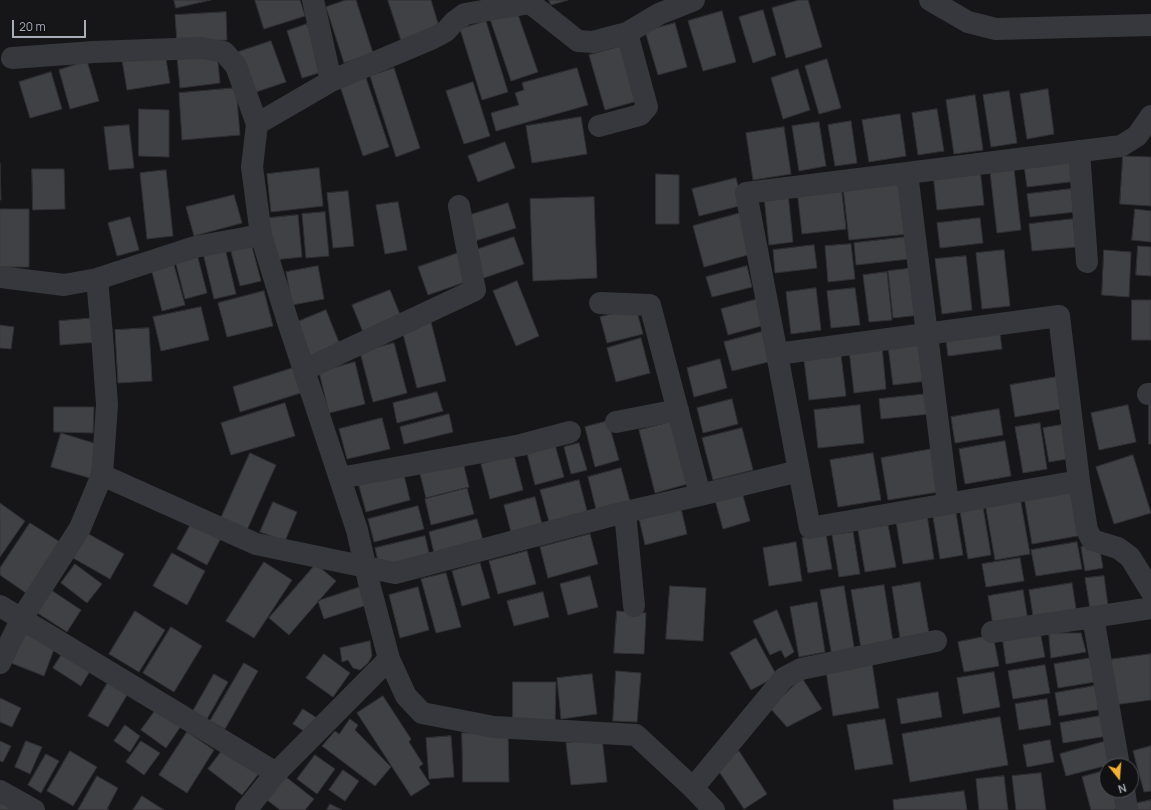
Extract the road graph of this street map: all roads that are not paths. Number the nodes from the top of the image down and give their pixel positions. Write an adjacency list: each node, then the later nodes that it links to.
1 (313, 0): 8 (street)
2 (694, 0): 6 (street)
3 (930, 0): 5 (street)
4 (530, 1): 6 (street); 8 (street)
5 (1151, 25)
6 (627, 33): 10 (street)
7 (12, 58): 9 (street)
8 (331, 82): 9 (street)
9 (257, 124): 15 (street)
10 (599, 126)
11 (1148, 128): 12 (street)
12 (1079, 151): 13 (street); 16 (street)
13 (907, 173): 20 (street); 21 (street)
14 (459, 206): 22 (street)
15 (261, 235): 18 (street); 22 (street)
16 (1087, 262)
17 (0, 277): 18 (street)
18 (97, 279): 27 (street)
19 (600, 303): 23 (street)
20 (926, 334): 21 (street); 29 (street); 31 (street)
21 (777, 354): 26 (street)
22 (304, 370): 28 (street)
23 (678, 410): 24 (street); 30 (street)
24 (616, 422)
25 (570, 432): 28 (street)
26 (799, 471): 30 (street); 31 (street)
27 (102, 475): 33 (street); 39 (street)
28 (340, 478): 33 (street)
29 (1080, 481): 31 (street); 34 (street)
30 (700, 495): 32 (street)
31 (948, 504)
32 (625, 512): 33 (street); 36 (street)
33 (366, 567): 42 (street)
34 (1151, 591)
35 (0, 606): 39 (street)
36 (634, 606)
37 (1151, 608): 38 (street)
38 (1093, 617): 40 (street); 44 (street)
39 (22, 618): 43 (street); 45 (street)
40 (992, 632)
41 (936, 640): 46 (street)
42 (390, 659): 45 (street); 46 (street)
43 (0, 663)
44 (1118, 758)
45 (276, 773): 50 (street)
46 (693, 788): 51 (street)
47 (0, 791): 49 (street)
48 (1125, 798): 52 (street)
49 (34, 810)
50 (246, 810)
51 (714, 810)
52 (1127, 810)

